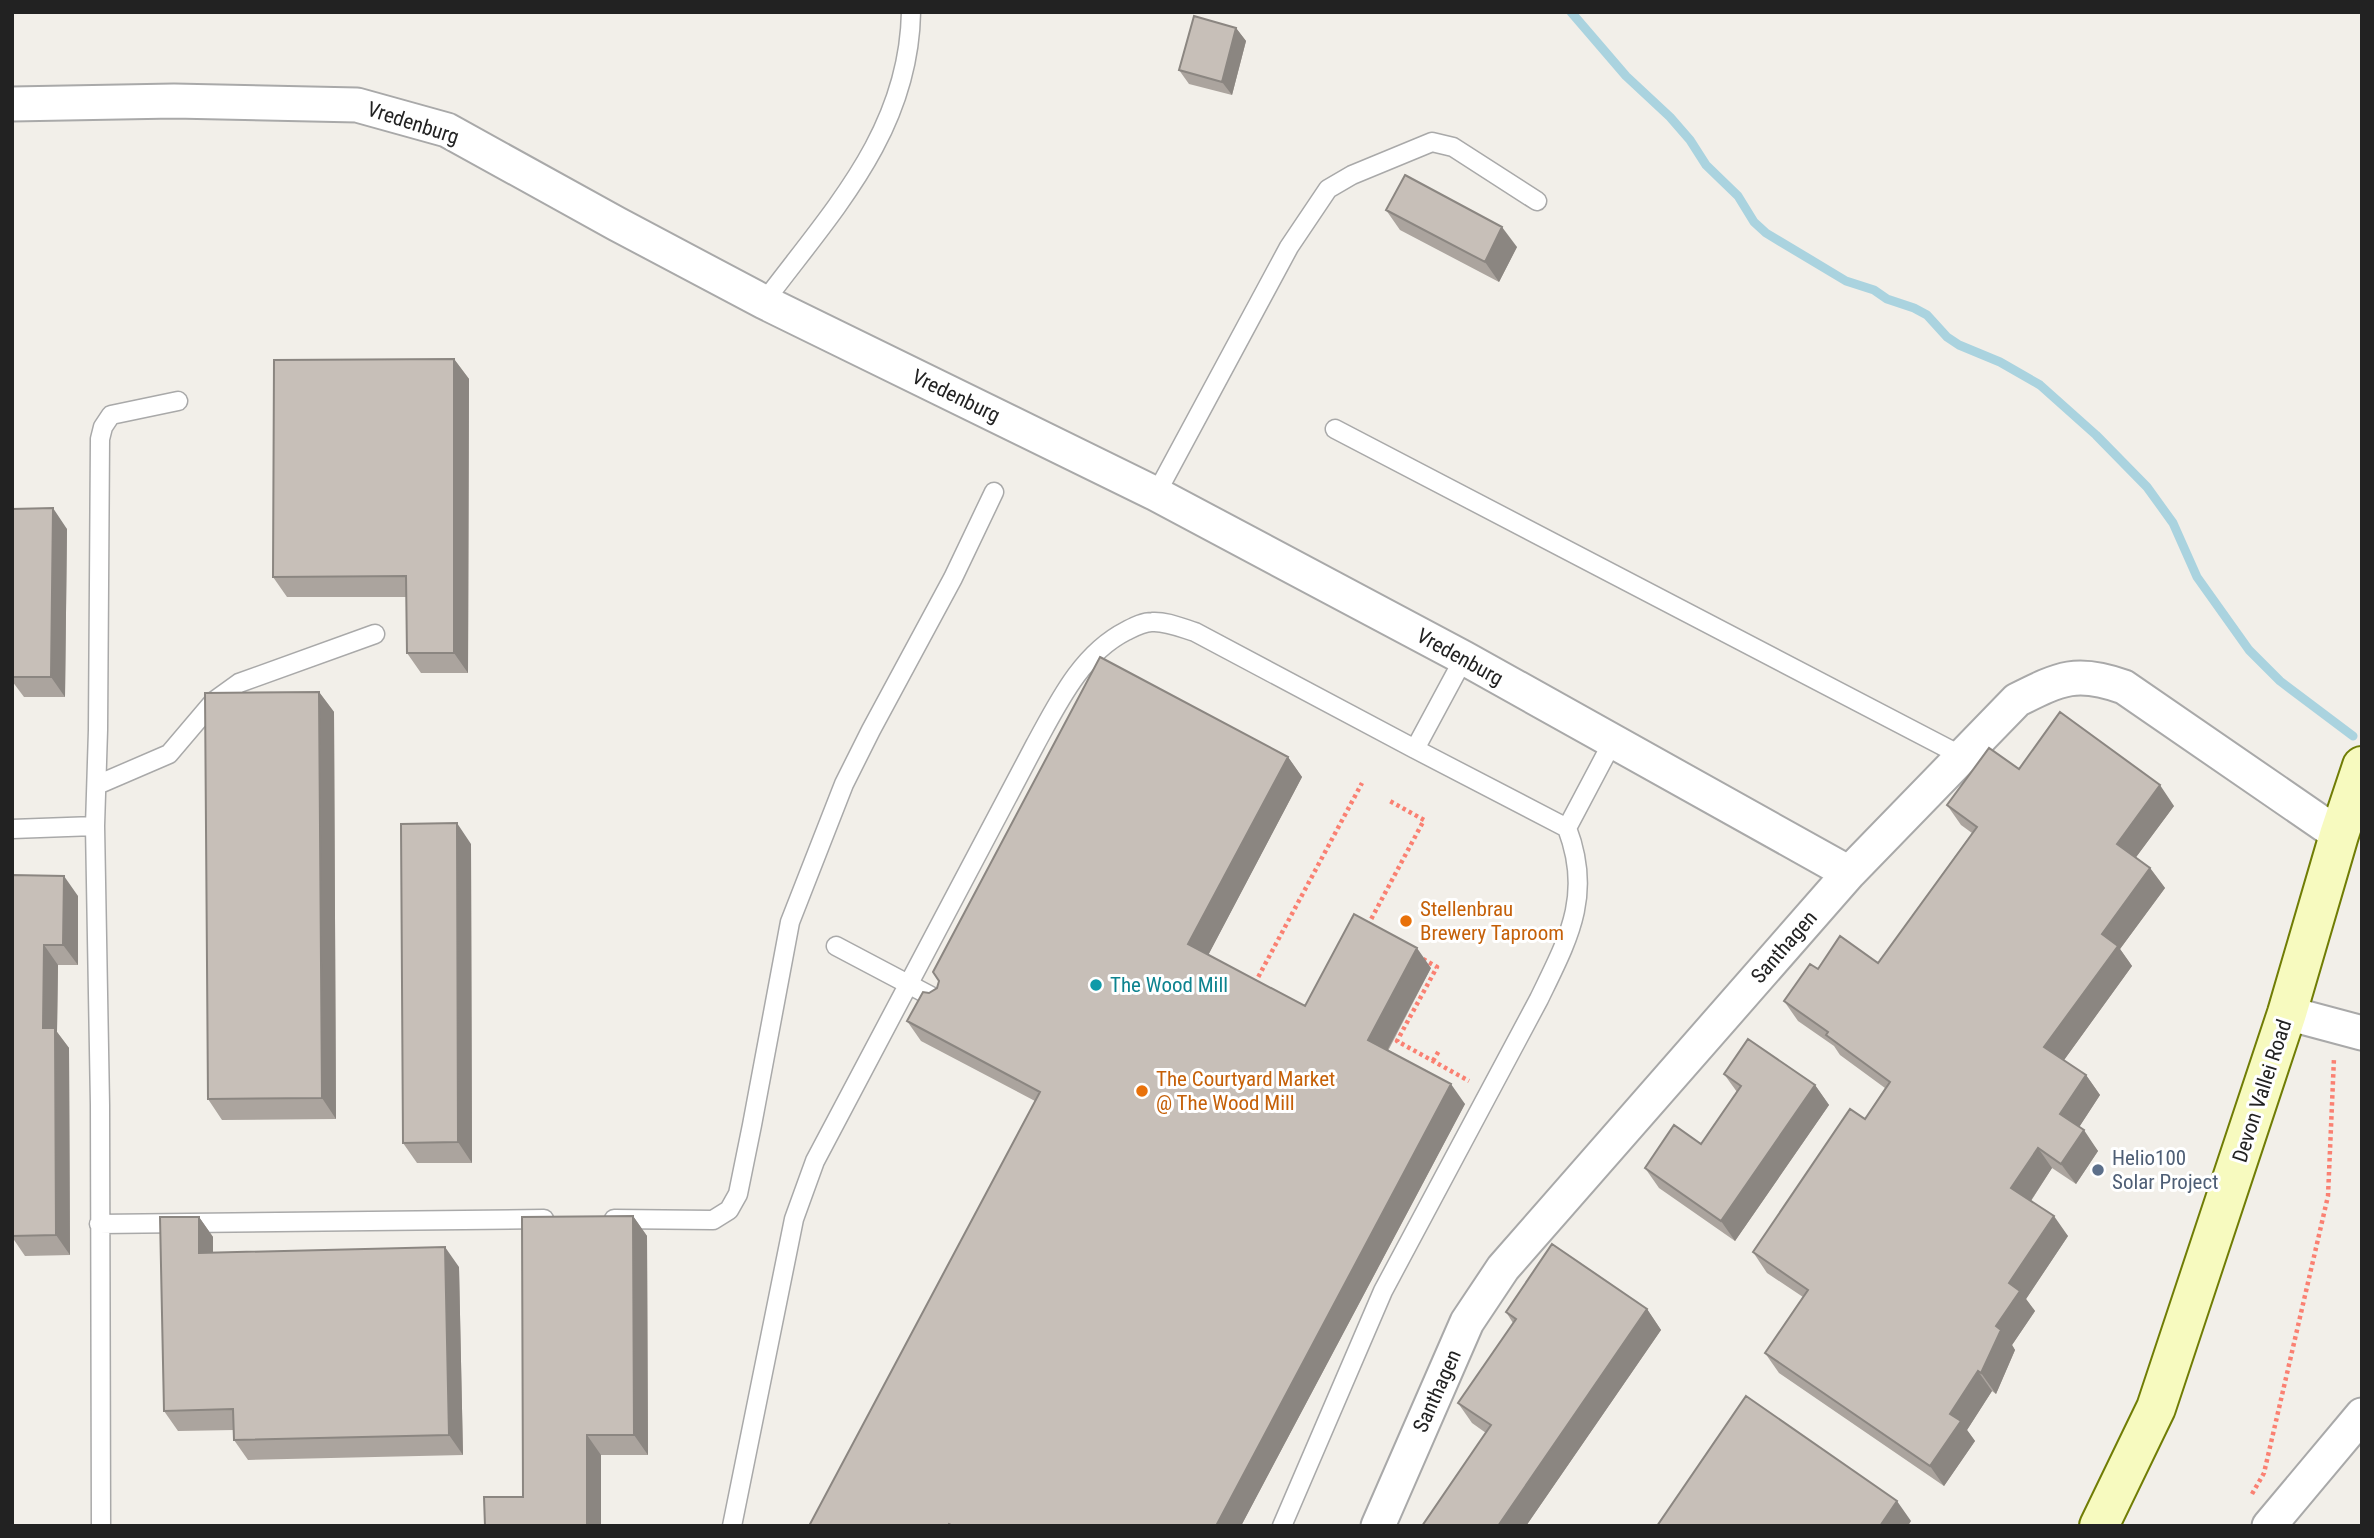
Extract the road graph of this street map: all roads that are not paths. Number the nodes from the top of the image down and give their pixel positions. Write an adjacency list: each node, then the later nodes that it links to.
1 (911, 12): 4 (lane)
2 (12, 104): 4 (street, Vredenburg)
3 (1537, 201): 8 (lane)
4 (764, 302): 8 (street, Vredenburg)
5 (178, 401): 15 (lane)
6 (1335, 429): 13 (lane)
7 (994, 492): 27 (lane)
8 (1156, 494): 10 (street, Vredenburg)
9 (375, 634): 15 (lane)
10 (1464, 658): 11 (street, Vredenburg); 12 (lane)
11 (1613, 741): 17 (lane); 20 (street, Vredenburg)
12 (1415, 749): 17 (lane); 22 (lane)
13 (1962, 756): 19 (street, Santhagen); 20 (street, Santhagen)
14 (2362, 766): 19 (street, Devon Vallei Road)
15 (97, 785): 16 (lane)
16 (95, 826): 18 (lane); 28 (lane)
17 (1567, 828): 33 (lane)
18 (12, 829)
19 (2339, 835): 24 (street, Devon Vallei Road)
20 (1849, 873): 34 (street, Santhagen)
21 (836, 946): 22 (lane)
22 (908, 984): 23 (lane); 32 (lane)
23 (942, 1002)
24 (2287, 1013): 25 (street); 35 (street, Devon Vallei Road)
25 (2349, 1029)
26 (567, 1219): 28 (lane)
27 (594, 1219)
28 (99, 1224): 31 (lane)
29 (2362, 1415): 30 (street)
30 (2259, 1514)
31 (101, 1526)
32 (732, 1526)
33 (1282, 1526)
34 (1378, 1526)
35 (2099, 1526)

